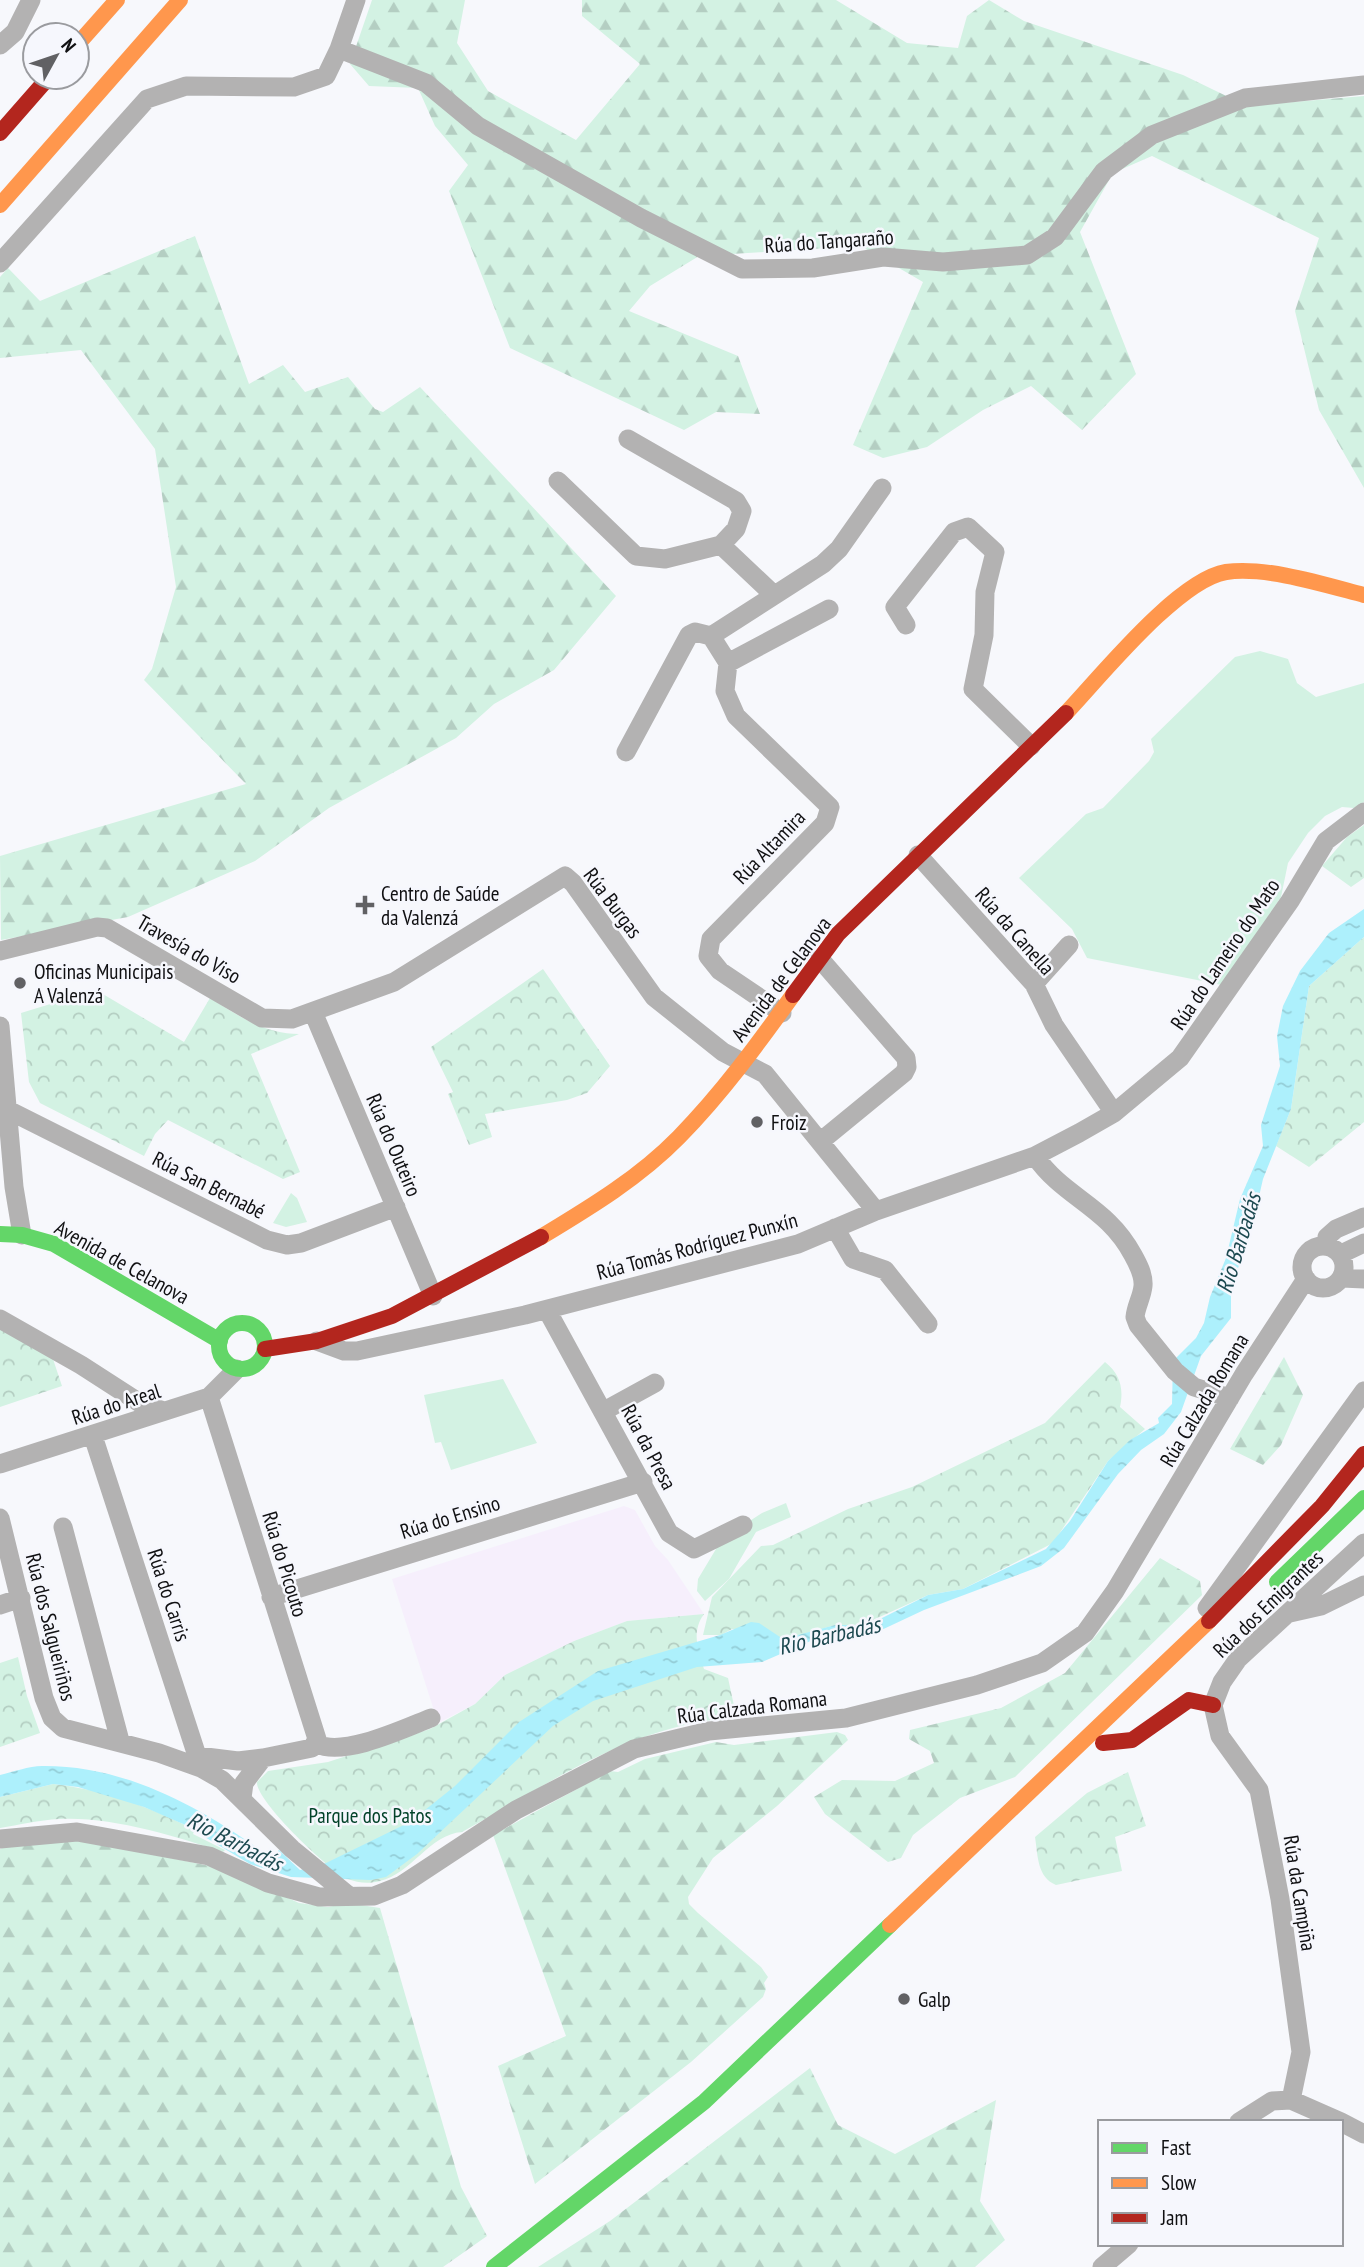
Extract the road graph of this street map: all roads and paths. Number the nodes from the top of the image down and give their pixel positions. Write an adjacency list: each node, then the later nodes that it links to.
1 (117, 0): 5 (main road)
2 (180, 0): 11 (main road)
3 (356, 0): 7 (street)
4 (27, 2): 6 (street)
5 (91, 29)
6 (0, 45)
7 (339, 49): 8 (street, Rúa do Tangaraño); 12 (street)
8 (1364, 85)
9 (37, 91): 10 (main road)
10 (0, 133)
11 (0, 205)
12 (0, 263)
13 (628, 439): 16 (street)
14 (558, 481): 16 (street)
15 (882, 488): 17 (street)
16 (721, 545): 17 (street)
17 (774, 595): 21 (street)
18 (1364, 595): 23 (main road, Avenida de Celanova)
19 (829, 609): 22 (street)
20 (906, 625): 23 (street)
21 (711, 636): 22 (street); 24 (street)
22 (728, 663): 32 (street, Rúa Altamira)
23 (1031, 746): 26 (main road, Avenida de Celanova)
24 (626, 752)
25 (1364, 812): 36 (street, Rúa do Lameiro do Mato)
26 (918, 855): 29 (main road, Avenida de Celanova); 30 (street, Rúa da Canella)
27 (1069, 944): 30 (street)
28 (0, 951): 31 (street, Travesía do Viso)
29 (820, 959): 32 (main road, Avenida de Celanova); 37 (street)
30 (1034, 984): 36 (street, Rúa da Canella)
31 (313, 1012): 34 (street, Rúa Burgas); 41 (street, Rúa do Outeiro)
32 (782, 1013): 34 (main road, Avenida de Celanova)
33 (0, 1026): 35 (street)
34 (745, 1063): 37 (street); 52 (main road, Avenida de Celanova)
35 (8, 1110): 38 (street); 41 (street, Rúa San Bernabé)
36 (1114, 1113): 39 (street, Rúa Tomás Rodríguez Punxín)
37 (821, 1141): 42 (street)
38 (6, 1151): 40 (street)
39 (1035, 1156): 42 (street, Rúa Tomás Rodríguez Punxín); 63 (street)
40 (7, 1188): 46 (street)
41 (396, 1207): 52 (street, Rúa do Outeiro)
42 (876, 1211): 44 (street, Rúa Tomás Rodríguez Punxín)
43 (1364, 1217): 48 (street)
44 (835, 1228): 53 (street, Rúa Tomás Rodríguez Punxín); 55 (street)
45 (0, 1234): 46 (main road, Avenida de Celanova)
46 (22, 1235): 56 (main road, Avenida de Celanova)
47 (1364, 1243): 48 (street)
48 (1334, 1250): 49 (street); 50 (street)
49 (1342, 1278): 50 (street); 51 (street)
50 (1306, 1279): 63 (street, Rúa Calzada Romana)
51 (1364, 1279)
52 (433, 1296): 57 (main road, Avenida de Celanova)
53 (547, 1310): 57 (street, Rúa Tomás Rodríguez Punxín); 65 (street, Rúa da Presa)
54 (0, 1319): 64 (street)
55 (928, 1324)
56 (220, 1341): 58 (main road); 59 (main road)
57 (317, 1341): 58 (main road, Avenida de Celanova)
58 (265, 1349): 59 (main road)
59 (237, 1369): 62 (street, Rúa do Areal)
60 (655, 1383): 65 (street)
61 (1364, 1391): 82 (street)
62 (209, 1397): 64 (street, Rúa do Areal); 77 (street, Rúa do Picouto)
63 (1230, 1398): 94 (street, Rúa Calzada Romana)
64 (164, 1411): 66 (street, Rúa do Areal)
65 (604, 1412): 69 (street, Rúa da Presa)
66 (93, 1436): 68 (street, Rúa do Areal); 90 (street, Rúa do Carris)
67 (1364, 1454): 82 (main road)
68 (0, 1464)
69 (643, 1482): 71 (street, Rúa da Presa); 77 (street, Rúa do Ensino)
70 (1364, 1498): 76 (main road)
71 (743, 1525)
72 (64, 1527): 85 (street)
73 (1, 1528): 78 (street, Rúa dos Salgueiriños)
74 (1364, 1542): 80 (street, Rúa dos Emigrantes)
75 (1364, 1586): 80 (street)
76 (1262, 1595)
77 (271, 1597): 86 (street, Rúa do Picouto)
78 (21, 1598): 79 (street); 85 (street, Rúa dos Salgueiriños)
79 (0, 1605)
80 (1289, 1613): 83 (street, Rúa dos Emigrantes)
81 (1230, 1623): 87 (main road)
82 (1194, 1636): 89 (main road)
83 (1213, 1705): 87 (main road); 96 (street, Rúa da Campiña)
84 (431, 1718): 86 (street)
85 (120, 1741): 90 (street, Rúa dos Salgueiriños)
86 (317, 1744): 88 (street)
87 (1103, 1744): 89 (main road)
88 (263, 1758): 90 (street); 91 (street)
89 (1066, 1759): 92 (main road)
90 (200, 1762): 91 (street, Rúa dos Salgueiriños)
91 (242, 1798): 94 (street, Rúa dos Salgueiriños)
92 (999, 1823): 95 (main road); 102 (main road)
93 (0, 1839): 94 (street, Rúa Calzada Romana)
94 (348, 1895)
95 (903, 1936)
96 (1291, 2100): 98 (street); 99 (street)
97 (713, 2116): 102 (main road)
98 (1242, 2120)
99 (1336, 2120)
100 (1343, 2123): 101 (street)
101 (1364, 2134)
102 (627, 2164): 104 (main road)
103 (1127, 2246): 106 (street)
104 (500, 2261): 105 (main road)
105 (475, 2267)
106 (1102, 2267)

